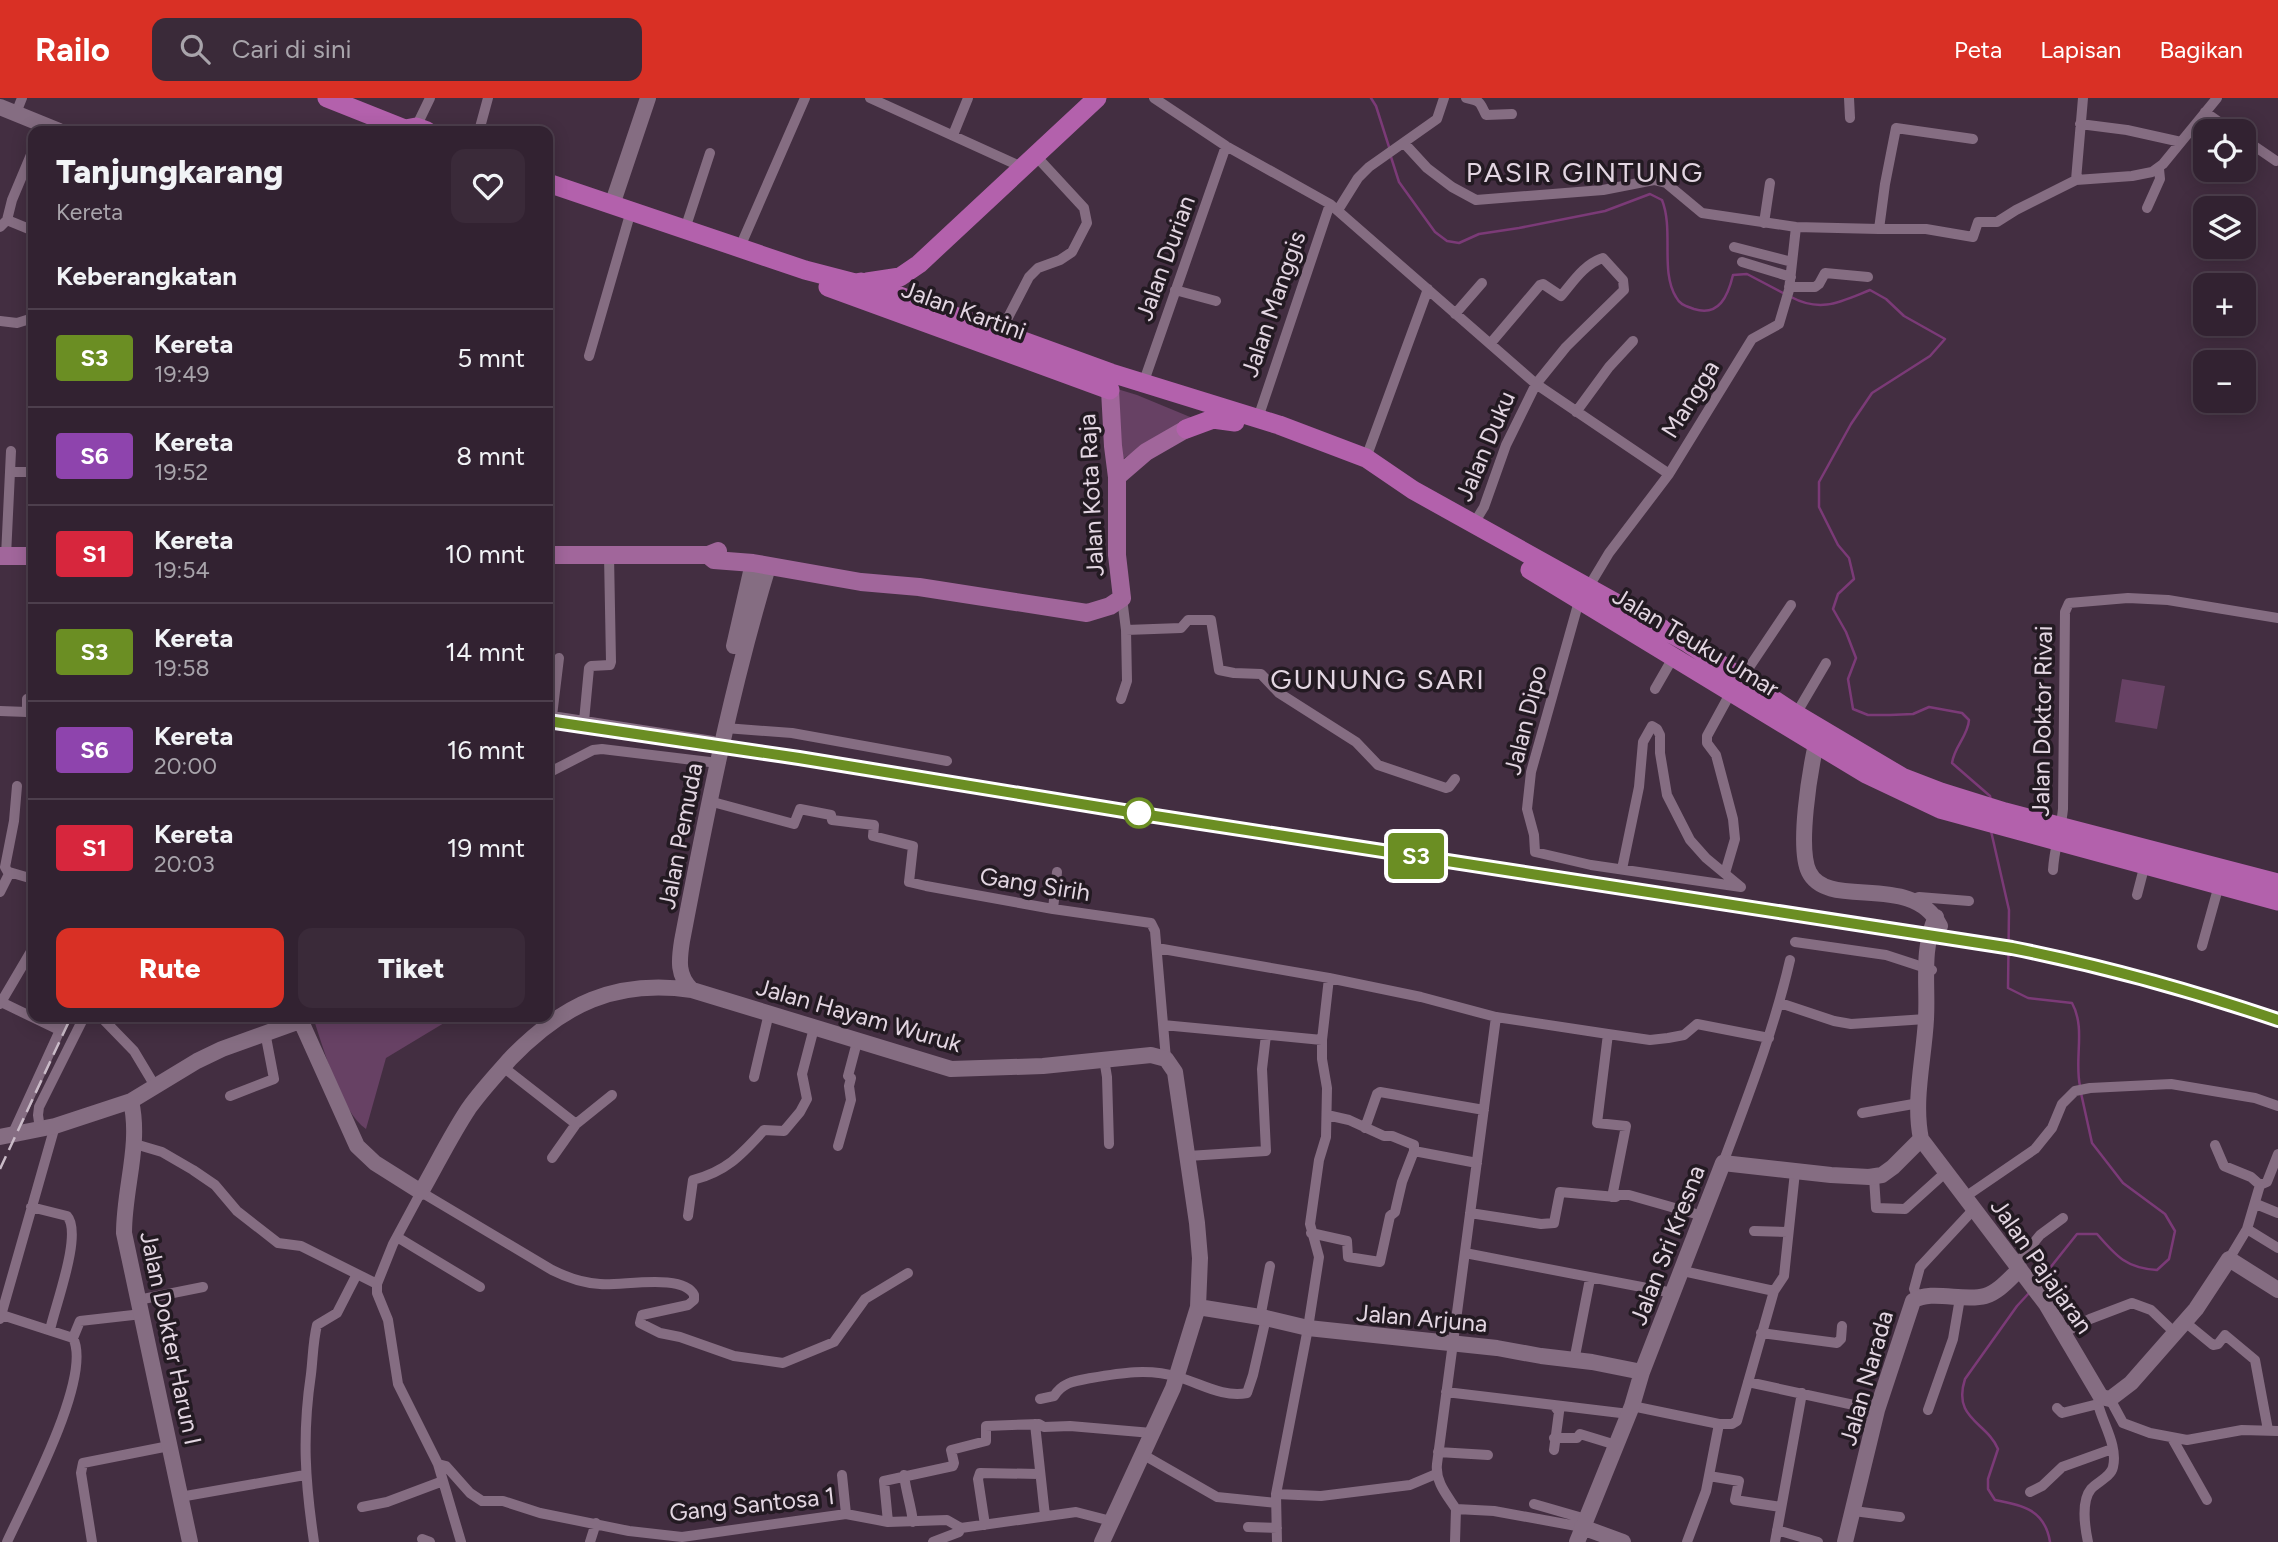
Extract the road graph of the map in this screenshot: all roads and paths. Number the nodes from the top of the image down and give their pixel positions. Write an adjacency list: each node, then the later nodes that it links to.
1 (327, 98): 15 (highway)
2 (430, 98): 25 (street)
3 (488, 98): 26 (street)
4 (648, 98): 42 (street)
5 (805, 98): 50 (street)
6 (870, 98): 27 (street)
7 (968, 98): 27 (street)
8 (1097, 98): 34 (highway)
9 (1154, 98): 30 (street)
10 (1444, 98): 31 (street, Jalan Manggis)
11 (1466, 98): 19 (street)
12 (1849, 98): 20 (street)
13 (2083, 98): 22 (street)
14 (2217, 98): 18 (street)
15 (362, 104): 24 (highway)
16 (19, 106): 17 (street); 23 (street)
17 (0, 107)
18 (2205, 113): 21 (street); 29 (street)
19 (1512, 114)
20 (1850, 118)
21 (2214, 119)
22 (2080, 124): 29 (street); 38 (street)
23 (45, 126)
24 (408, 126)
25 (416, 126)
26 (480, 126)
27 (953, 135): 34 (street)
28 (1973, 139): 49 (street)
29 (2181, 142): 37 (street)
30 (1226, 146): 41 (street); 60 (street, Jalan Durian)
31 (1399, 147): 41 (street, Jalan Manggis); 44 (street)
32 (2256, 147): 35 (street)
33 (710, 153): 48 (street)
34 (1028, 161): 54 (highway); 67 (street)
35 (2276, 161)
36 (28, 162): 45 (street)
37 (2159, 169): 38 (street); 43 (street)
38 (2076, 180): 49 (street)
39 (1770, 183): 44 (street)
40 (553, 185): 42 (highway, Jalan Kartini)
41 (1334, 207): 61 (street); 75 (street, Jalan Manggis)
42 (622, 208): 48 (highway, Jalan Kartini); 70 (street)
43 (2147, 208)
44 (1764, 223): 46 (street)
45 (4, 224): 47 (street)
46 (1796, 227): 49 (street); 53 (street, Mangga)
47 (28, 229)
48 (685, 229): 50 (highway, Jalan Kartini)
49 (1879, 229)
50 (740, 247): 55 (highway, Jalan Kartini)
51 (1734, 247): 53 (street)
52 (1742, 262): 59 (street)
53 (1792, 262): 59 (street, Mangga)
54 (919, 264): 57 (highway); 63 (highway)
55 (805, 270): 57 (highway, Jalan Kartini); 71 (highway, Jalan Kartini)
56 (1868, 277): 59 (street)
57 (861, 282): 63 (highway, Jalan Kartini)
58 (1482, 283): 64 (street)
59 (1790, 285): 81 (street, Mangga)
60 (1175, 289): 62 (street); 72 (street, Jalan Durian)
61 (1428, 289): 64 (street); 78 (street)
62 (1216, 301)
63 (929, 307): 67 (highway, Jalan Kartini)
64 (1455, 314): 69 (street)
65 (28, 320): 66 (street)
66 (0, 321)
67 (1000, 333): 71 (highway, Jalan Kartini)
68 (1633, 341): 74 (street)
69 (1490, 344): 73 (street); 73 (street, Jalan Duku)
70 (589, 356)
71 (1115, 380): 72 (highway, Jalan Kartini); 82 (main road, Jalan Kota Raja)
72 (1143, 384): 75 (highway, Jalan Teuku Umar)
73 (1535, 384): 74 (street); 83 (street, Jalan Duku)
74 (1576, 412): 81 (street)
75 (1258, 418): 78 (highway, Jalan Teuku Umar)
76 (1186, 429): 82 (main road, Jalan Teuku Umar); 91 (highway, Jalan Teuku Umar)
77 (11, 451): 79 (street)
78 (1366, 458): 83 (highway, Jalan Teuku Umar)
79 (10, 472): 80 (street); 87 (street)
80 (28, 472)
81 (1668, 474): 91 (street, Mangga)
82 (1117, 477): 92 (main road, Jalan Kota Raja)
83 (1474, 524): 91 (highway, Jalan Teuku Umar)
84 (553, 555): 85 (main road)
85 (609, 555): 86 (main road); 108 (street)
86 (708, 555): 89 (main road); 90 (main road)
87 (3, 556): 88 (main road)
88 (28, 556)
89 (760, 565): 90 (main road); 107 (street, Jalan Pemuda)
90 (889, 583): 92 (main road)
91 (1584, 594): 96 (highway, Jalan Teuku Umar); 99 (highway, Jalan Teuku Umar); 120 (street, Jalan Dipo)
92 (1122, 598): 95 (street)
93 (1791, 605): 99 (street)
94 (2278, 618): 117 (street, Jalan Doktor Rivai)
95 (1126, 630): 102 (street); 114 (street)
96 (1674, 656): 99 (highway, Jalan Teuku Umar); 100 (street)
97 (559, 658): 103 (street)
98 (1826, 663): 105 (street)
99 (1736, 685): 105 (highway, Jalan Teuku Umar); 110 (highway, Jalan Teuku Umar); 123 (street)
100 (1655, 689)
101 (28, 699): 104 (street)
102 (1121, 699)
103 (553, 708)
104 (0, 711)
105 (1796, 714): 117 (highway, Jalan Teuku Umar)
106 (553, 716): 108 (street)
107 (724, 717): 109 (street, Jalan Pemuda); 111 (street); 112 (street, Jalan Pemuda)
108 (584, 721): 109 (street)
109 (713, 741): 112 (street, Jalan Pemuda)
110 (1816, 744): 117 (highway, Jalan Teuku Umar); 129 (street)
111 (947, 761)
112 (709, 762): 113 (street); 116 (street, Jalan Pemuda); 140 (street, Jalan Pemuda)
113 (553, 770)
114 (1455, 779)
115 (16, 786): 119 (street)
116 (709, 801): 132 (street, Gang Sirih); 141 (street, Jalan Pemuda)
117 (2059, 834): 118 (highway, Jalan Teuku Umar); 121 (street, Jalan Doktor Rivai); 125 (highway, Jalan Teuku Umar)
118 (2145, 864): 125 (highway, Jalan Teuku Umar); 128 (street)
119 (4, 868): 124 (street); 127 (street)
120 (1622, 869): 123 (street); 123 (street)
121 (2053, 870)
122 (1058, 872): 132 (street)
123 (1725, 873)
124 (28, 877)
125 (2212, 877): 126 (highway, Jalan Teuku Umar); 134 (street)
126 (2270, 884): 131 (highway, Jalan Teuku Umar)
127 (0, 892)
128 (2137, 895)
129 (1913, 899): 130 (street); 138 (street)
130 (1969, 901)
131 (2278, 901)
132 (1053, 909): 135 (street, Gang Sirih)
133 (1795, 943): 138 (street)
134 (2202, 946)
135 (1157, 948): 139 (street); 156 (street)
136 (28, 957): 142 (street)
137 (1790, 960): 143 (street, Jalan Sri Kresna)
138 (1929, 969): 144 (street)
139 (1329, 978): 147 (street); 163 (street)
140 (660, 986): 141 (street, Jalan Hayam Wuruk); 148 (street, Jalan Hayam Wuruk)
141 (692, 990): 145 (street, Jalan Hayam Wuruk)
142 (1, 1003): 146 (street)
143 (1780, 1003): 144 (street); 162 (street, Jalan Sri Kresna)
144 (1926, 1012): 173 (street)
145 (769, 1013): 158 (street, Jalan Hayam Wuruk); 168 (street)
146 (28, 1016)
147 (1496, 1017): 160 (street); 175 (street)
148 (553, 1020)
149 (42, 1022): 157 (street)
150 (63, 1022): 181 (street)
151 (82, 1022): 179 (street)
152 (106, 1022): 169 (street)
153 (292, 1022): 159 (street)
154 (301, 1022): 197 (street)
155 (550, 1022): 167 (street, Jalan Hayam Wuruk)
156 (1163, 1025): 161 (street); 166 (street)
157 (55, 1028)
158 (814, 1028): 164 (street, Jalan Hayam Wuruk); 204 (street)
159 (265, 1032): 169 (street); 170 (street)
160 (1608, 1034): 162 (street); 198 (street)
161 (1266, 1035): 163 (street); 189 (street)
162 (1769, 1038): 192 (street, Jalan Sri Kresna)
163 (1322, 1040): 177 (street)
164 (857, 1042): 165 (street, Jalan Hayam Wuruk); 186 (street)
165 (1104, 1059): 166 (street, Jalan Hayam Wuruk); 184 (street)
166 (1166, 1059): 189 (street)
167 (503, 1067): 178 (street); 197 (street, Jalan Hayam Wuruk)
168 (754, 1077)
169 (155, 1086): 172 (street)
170 (230, 1096)
171 (612, 1096): 178 (street)
172 (131, 1101): 179 (street); 183 (street, Jalan Dokter Harun I)
173 (1919, 1103): 176 (street); 182 (street)
174 (2278, 1106): 199 (street)
175 (1484, 1110): 180 (street); 191 (street)
176 (1862, 1113)
177 (1327, 1115): 180 (street); 209 (street)
178 (576, 1124): 190 (street)
179 (48, 1128): 181 (street); 201 (street)
180 (1365, 1128): 187 (street)
181 (6, 1136)
182 (1921, 1139): 194 (street, Jalan Pajajaran); 195 (street)
183 (135, 1144): 219 (street); 229 (street, Jalan Dokter Harun I)
184 (1109, 1144)
185 (2214, 1145): 196 (street)
186 (838, 1146)
187 (1414, 1151): 191 (street); 209 (street)
188 (2278, 1154): 196 (street)
189 (1188, 1156): 230 (street)
190 (552, 1158)
191 (1477, 1163): 202 (street)
192 (1723, 1163): 193 (street); 205 (street, Jalan Sri Kresna)
193 (1795, 1172): 195 (street); 210 (street)
194 (1946, 1172): 195 (street); 199 (street, Jalan Pajajaran)
195 (1874, 1177)
196 (2260, 1185): 200 (street)
197 (421, 1192): 211 (street); 218 (street)
198 (1612, 1197): 202 (street); 205 (street)
199 (1970, 1203): 216 (street, Jalan Pajajaran); 227 (street)
200 (2256, 1204): 203 (street); 207 (street)
201 (31, 1207): 231 (street); 236 (street)
202 (1470, 1213): 213 (street)
203 (2278, 1213)
204 (688, 1216)
205 (1703, 1216): 217 (street, Jalan Sri Kresna)
206 (2063, 1218): 216 (street)
207 (2247, 1229): 212 (street); 214 (street)
208 (1754, 1231): 210 (street)
209 (1311, 1233): 235 (street)
210 (1788, 1233): 225 (street)
211 (397, 1237): 221 (street); 223 (street)
212 (2278, 1248)
213 (1465, 1253): 220 (street); 240 (street)
214 (2229, 1259): 224 (street); 234 (street)
215 (1270, 1266): 232 (street)
216 (2018, 1267): 228 (street, Jalan Narada); 238 (street, Jalan Pajajaran)
217 (1683, 1271): 225 (street); 226 (street, Jalan Sri Kresna)
218 (908, 1273)
219 (357, 1274): 221 (street); 270 (street)
220 (1590, 1279): 226 (street); 241 (street)
221 (377, 1283): 267 (street)
222 (204, 1287): 229 (street)
223 (480, 1287)
224 (2278, 1290)
225 (1774, 1291): 237 (street)
226 (1673, 1293): 242 (street, Jalan Sri Kresna)
227 (1917, 1298): 228 (street, Jalan Narada); 252 (street, Jalan Narada)
228 (1960, 1298): 253 (street)
229 (140, 1307): 239 (street); 261 (street, Jalan Dokter Harun I)
230 (1198, 1307): 232 (street, Jalan Arjuna); 243 (street)
231 (1, 1317): 236 (street)
232 (1263, 1318): 235 (street, Jalan Arjuna); 243 (street)
233 (1842, 1326): 237 (street)
234 (2180, 1327): 238 (street); 248 (street); 256 (street)
235 (1308, 1328): 240 (street, Jalan Arjuna); 277 (street)
236 (50, 1330): 239 (street)
237 (1761, 1333): 244 (street)
238 (2063, 1333): 248 (street, Jalan Pajajaran)
239 (73, 1338): 297 (street)
240 (1452, 1344): 241 (street, Jalan Arjuna); 245 (street)
241 (1574, 1361): 242 (street, Jalan Arjuna)
242 (1642, 1372): 251 (street, Jalan Sri Kresna)
243 (1177, 1376): 247 (street); 257 (street)
244 (1748, 1382): 246 (street); 255 (street)
245 (1446, 1392): 249 (street); 264 (street)
246 (1802, 1393): 252 (street); 281 (street)
247 (1040, 1399)
248 (2103, 1400): 250 (street); 259 (street); 262 (street)
249 (1554, 1405): 251 (street); 258 (street)
250 (2057, 1408)
251 (1631, 1410): 255 (street); 260 (street, Jalan Sri Kresna)
252 (1877, 1410): 283 (street, Jalan Narada)
253 (1928, 1410)
254 (1035, 1424): 257 (street); 268 (street); 272 (street)
255 (1719, 1424): 273 (street)
256 (2273, 1431): 259 (street)
257 (1152, 1433): 265 (street)
258 (1554, 1438): 260 (street); 263 (street)
259 (2172, 1438): 278 (street)
260 (1616, 1445): 294 (street, Jalan Sri Kresna)
261 (169, 1446): 276 (street, Jalan Dokter Harun I); 298 (street)
262 (2112, 1449): 275 (street); 312 (street)
263 (1554, 1450)
264 (1438, 1452): 266 (street); 269 (street)
265 (1142, 1454): 277 (street); 287 (street)
266 (1488, 1455)
267 (438, 1464): 274 (street); 290 (street, Gang Santosa 1)
268 (1040, 1474): 285 (street); 291 (street)
269 (1436, 1474): 277 (street); 282 (street)
270 (305, 1475): 276 (street); 300 (street)
271 (842, 1475): 284 (street)
272 (904, 1475): 288 (street); 289 (street)
273 (1709, 1476): 281 (street); 308 (street)
274 (443, 1481): 280 (street); 301 (street)
275 (2030, 1492)
276 (180, 1497): 299 (street, Jalan Dokter Harun I)
277 (1276, 1499): 293 (street)
278 (2207, 1500)
279 (1534, 1504): 294 (street)
280 (362, 1507)
281 (1781, 1507): 295 (street)
282 (1456, 1509): 294 (street); 306 (street)
283 (1854, 1511): 286 (street); 311 (street, Jalan Narada)
284 (846, 1514): 288 (street, Gang Santosa 1); 290 (street, Gang Santosa 1)
285 (1045, 1516): 287 (street); 291 (street)
286 (1900, 1517)
287 (1111, 1521): 304 (street)
288 (888, 1522): 289 (street, Gang Santosa 1)
289 (912, 1522): 296 (street, Gang Santosa 1)
290 (596, 1523): 302 (street)
291 (985, 1525): 296 (street)
292 (1248, 1527): 293 (street)
293 (1277, 1528): 305 (street)
294 (1582, 1529): 307 (street)
295 (1777, 1530): 309 (street); 310 (street)
296 (960, 1534): 303 (street)
297 (7, 1542)
298 (92, 1542)
299 (190, 1542)
300 (314, 1542)
301 (461, 1542)
302 (590, 1542)
303 (933, 1542)
304 (1102, 1542)
305 (1277, 1542)
306 (1455, 1542)
307 (1623, 1542)
308 (1687, 1542)
309 (1775, 1542)
310 (1818, 1542)
311 (1845, 1542)
312 (2088, 1542)

